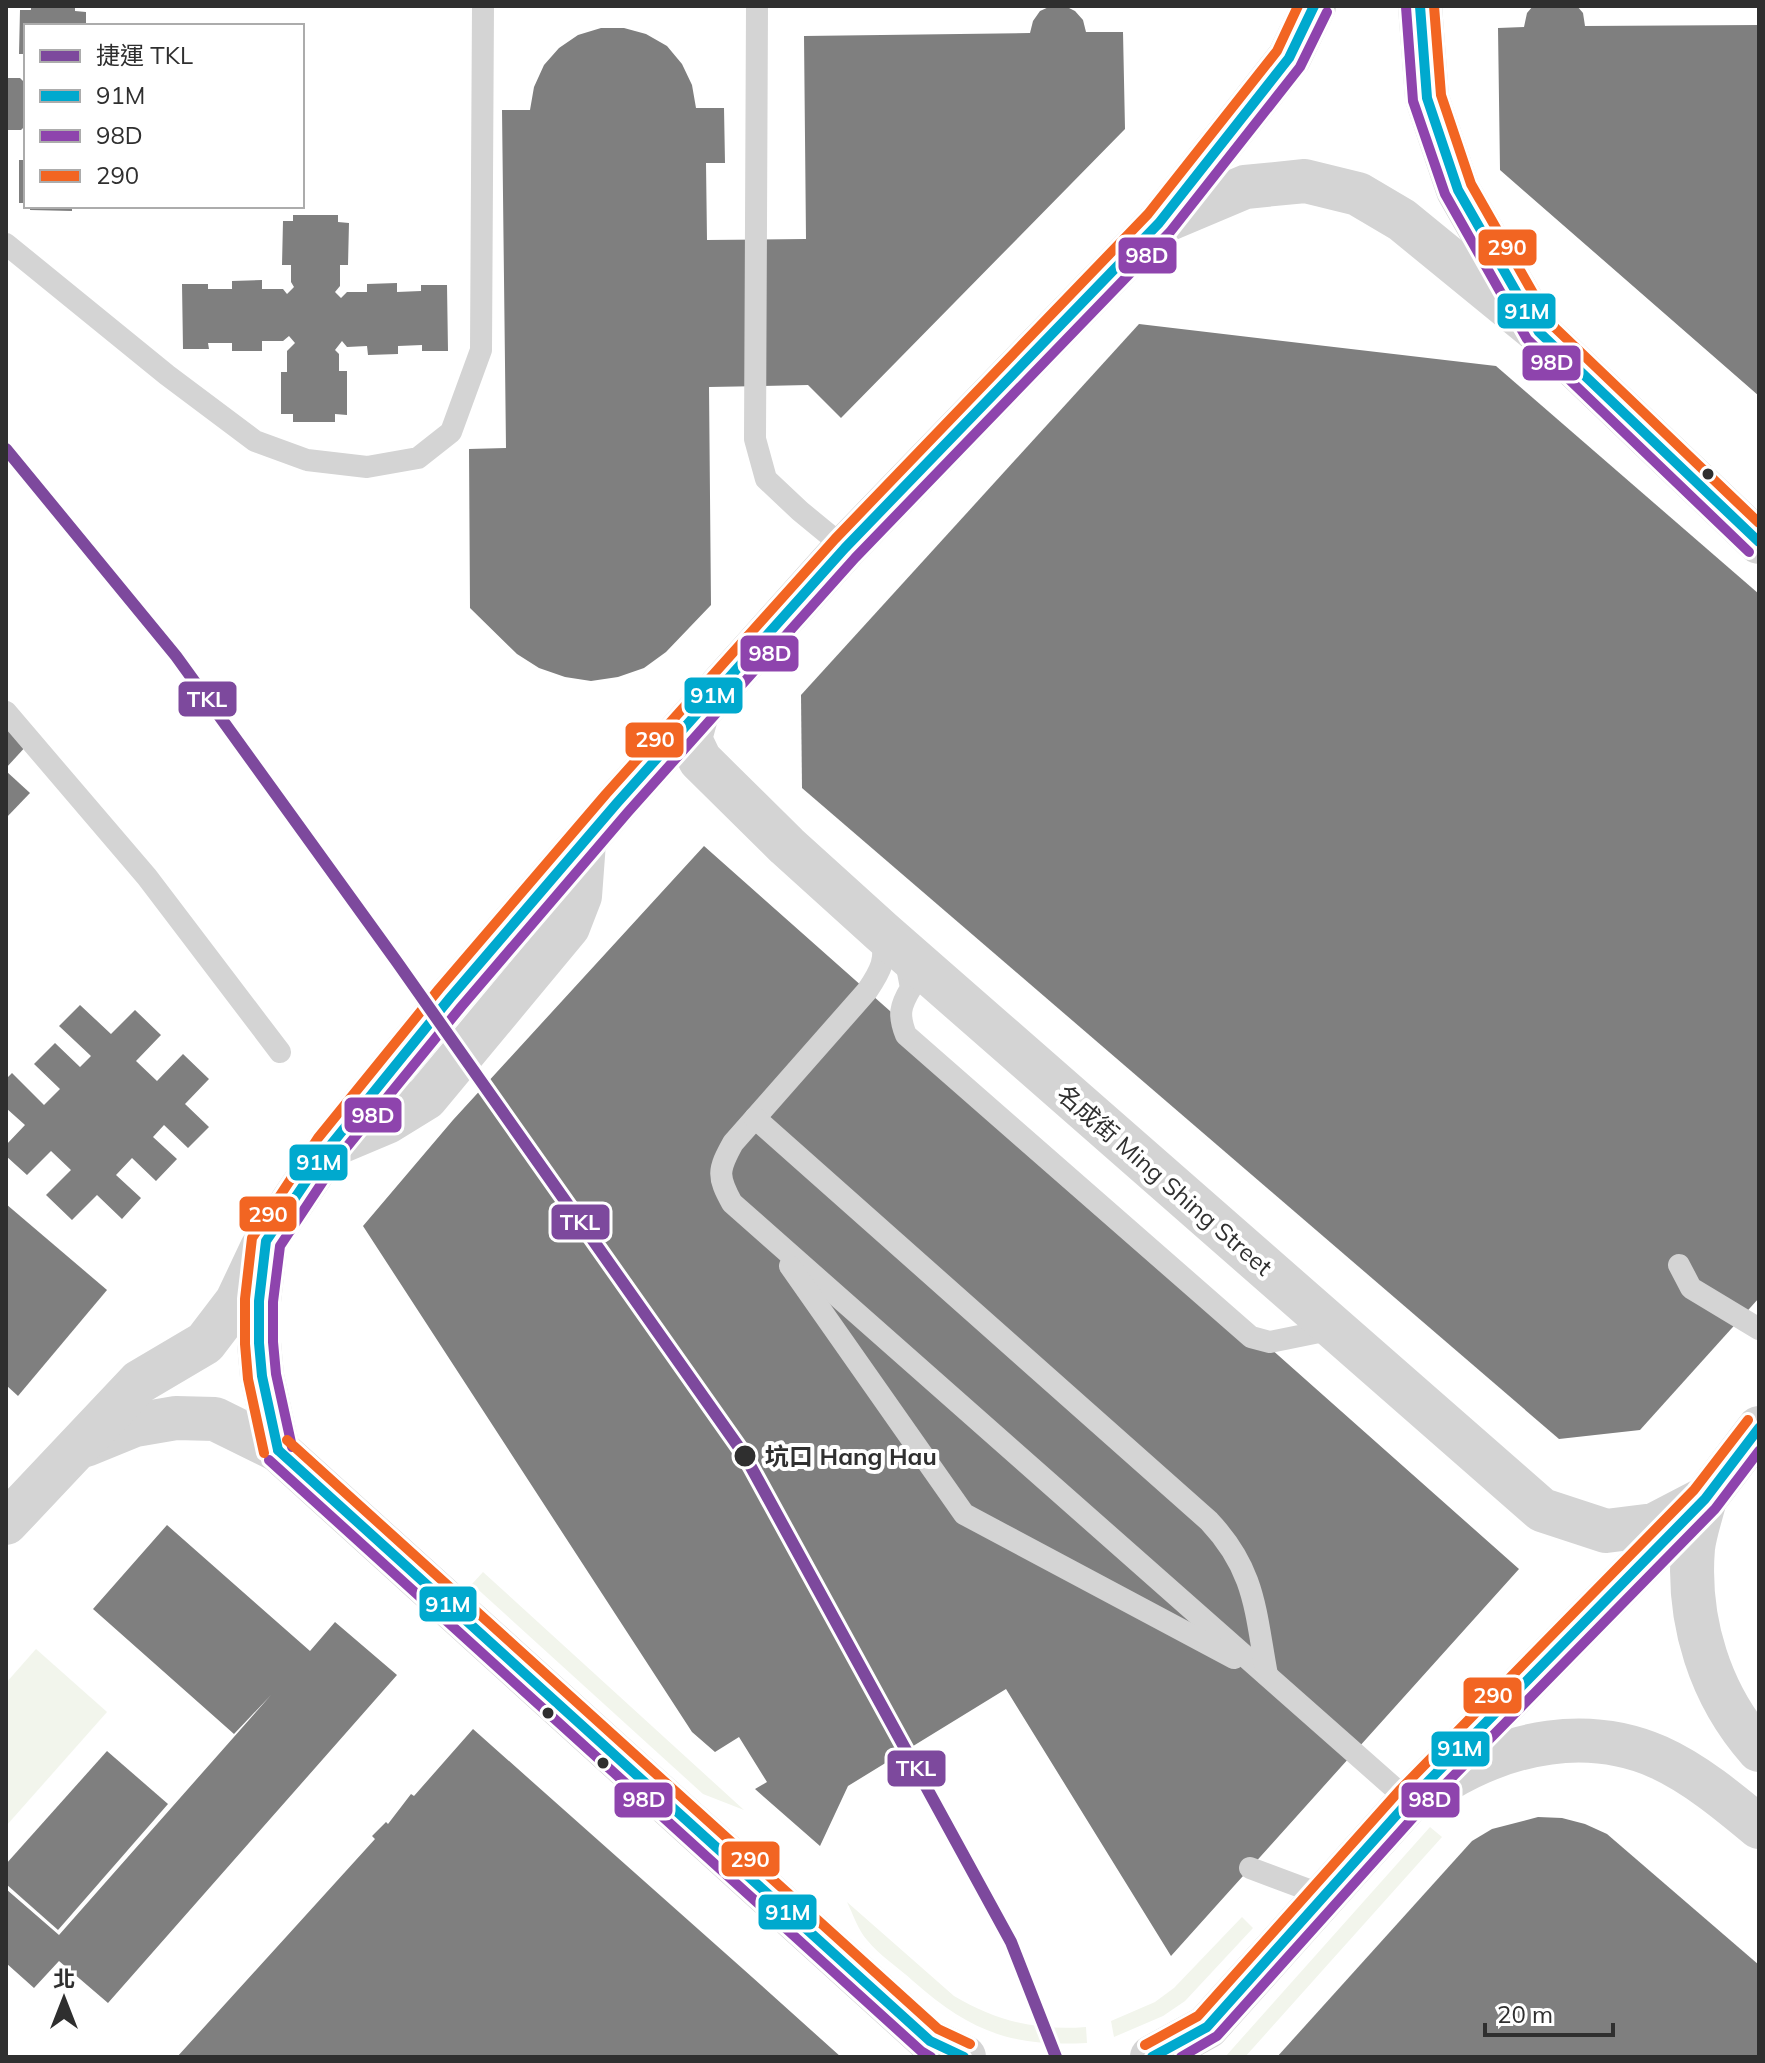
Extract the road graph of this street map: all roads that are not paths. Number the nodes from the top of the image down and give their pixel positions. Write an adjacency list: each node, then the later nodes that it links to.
1 (483, 6): 6 (lane)
2 (757, 6): 9 (lane)
3 (1314, 6): 5 (street)
4 (1420, 6): 7 (street)
5 (1159, 223): 7 (street); 9 (street)
6 (6, 244)
7 (1539, 332): 8 (street)
8 (1759, 542)
9 (845, 548): 11 (street)
10 (6, 712): 13 (lane)
11 (696, 717): 12 (street, 名成街 Ming Shing Street); 16 (street)
12 (882, 932): 14 (lane); 18 (street, 名成街 Ming Shing Street); 18 (lane)
13 (280, 1052)
14 (755, 1118): 15 (lane); 25 (lane)
15 (768, 1234): 25 (lane); 25 (lane)
16 (266, 1241): 21 (street); 22 (street)
17 (1679, 1265): 19 (lane)
18 (1334, 1329): 23 (street, 名成街 Ming Shing Street)
19 (1759, 1329)
20 (1759, 1428): 23 (street)
21 (278, 1450): 22 (street); 32 (street)
22 (73, 1451): 24 (street)
23 (1705, 1499): 26 (street); 27 (street)
24 (6, 1523)
25 (1267, 1675): 27 (lane)
26 (1759, 1750)
27 (1409, 1801): 28 (street); 30 (street)
28 (1759, 1827)
29 (1250, 1868): 30 (lane)
30 (1325, 1896): 31 (street)
31 (1200, 2042): 33 (street)
32 (940, 2052)
33 (1152, 2057)

